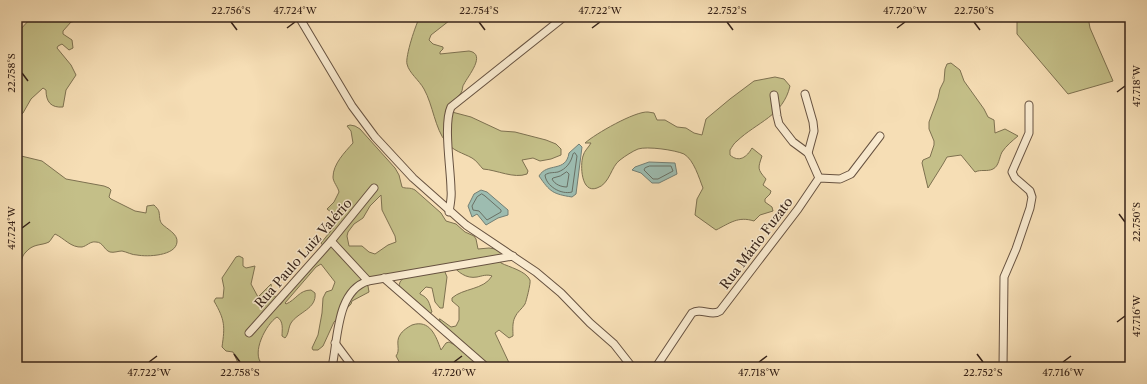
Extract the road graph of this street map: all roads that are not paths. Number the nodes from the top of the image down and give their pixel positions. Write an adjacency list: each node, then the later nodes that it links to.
1 (299, 17): 10 (street)
2 (564, 17): 10 (street)
3 (805, 94): 7 (street)
4 (774, 95): 7 (street)
5 (1029, 105): 22 (street)
6 (880, 136): 8 (street)
7 (808, 153): 8 (street)
8 (819, 178): 21 (street, Rua Mário Fuzato)
9 (374, 188): 11 (street, Rua Paulo Luiz Valério)
10 (449, 212): 12 (street)
11 (331, 241): 14 (street); 15 (street, Rua Paulo Luiz Valério)
12 (513, 256): 13 (street); 20 (street)
13 (384, 278): 14 (street); 19 (street)
14 (368, 281): 16 (street)
15 (249, 333)
16 (335, 343): 17 (street); 18 (street)
17 (332, 367)
18 (353, 367)
19 (486, 367)
20 (632, 367)
21 (656, 367)
22 (1003, 367)

